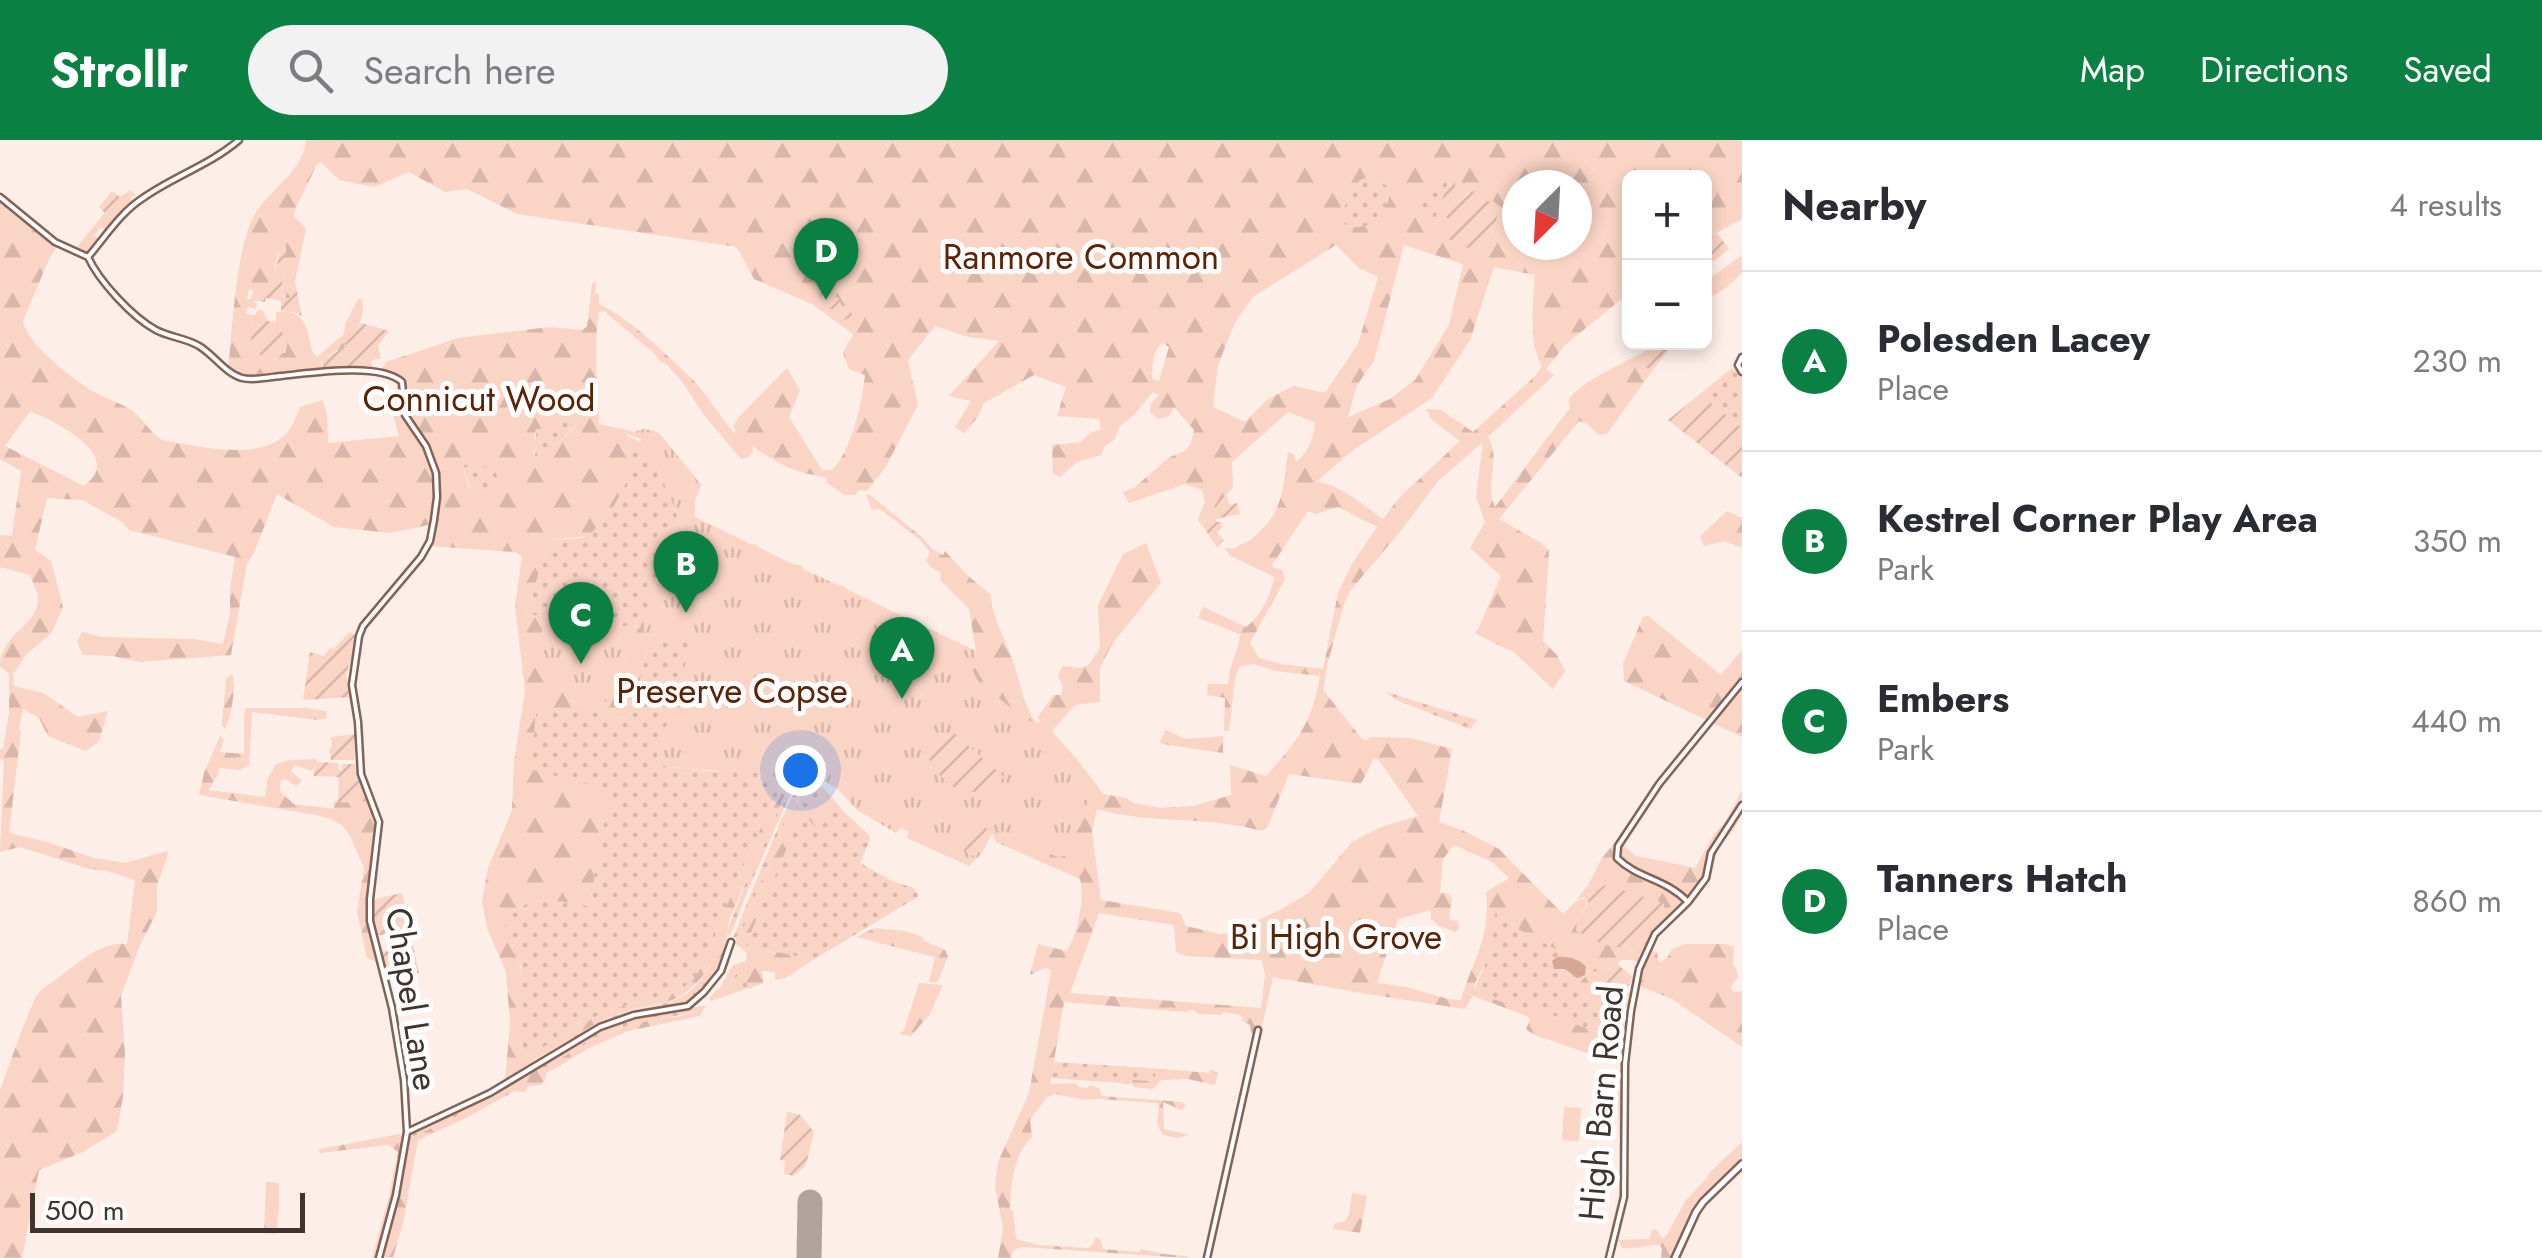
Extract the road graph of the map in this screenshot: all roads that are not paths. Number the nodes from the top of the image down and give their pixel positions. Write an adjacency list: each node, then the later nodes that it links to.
1 (240, 140): 3 (street)
2 (0, 198): 3 (street)
3 (88, 256): 11 (street, Chapel Lane)
4 (1742, 357): 5 (street)
5 (1742, 372)
6 (1742, 682): 8 (street)
7 (1742, 805): 8 (street, High Barn Road)
8 (1688, 902): 15 (street, High Barn Road)
9 (731, 942): 11 (street)
10 (1258, 1030): 14 (street)
11 (407, 1132): 13 (street, Chapel Lane)
12 (1742, 1164): 16 (street)
13 (380, 1258)
14 (1208, 1258)
15 (1609, 1258)
16 (1676, 1258)

